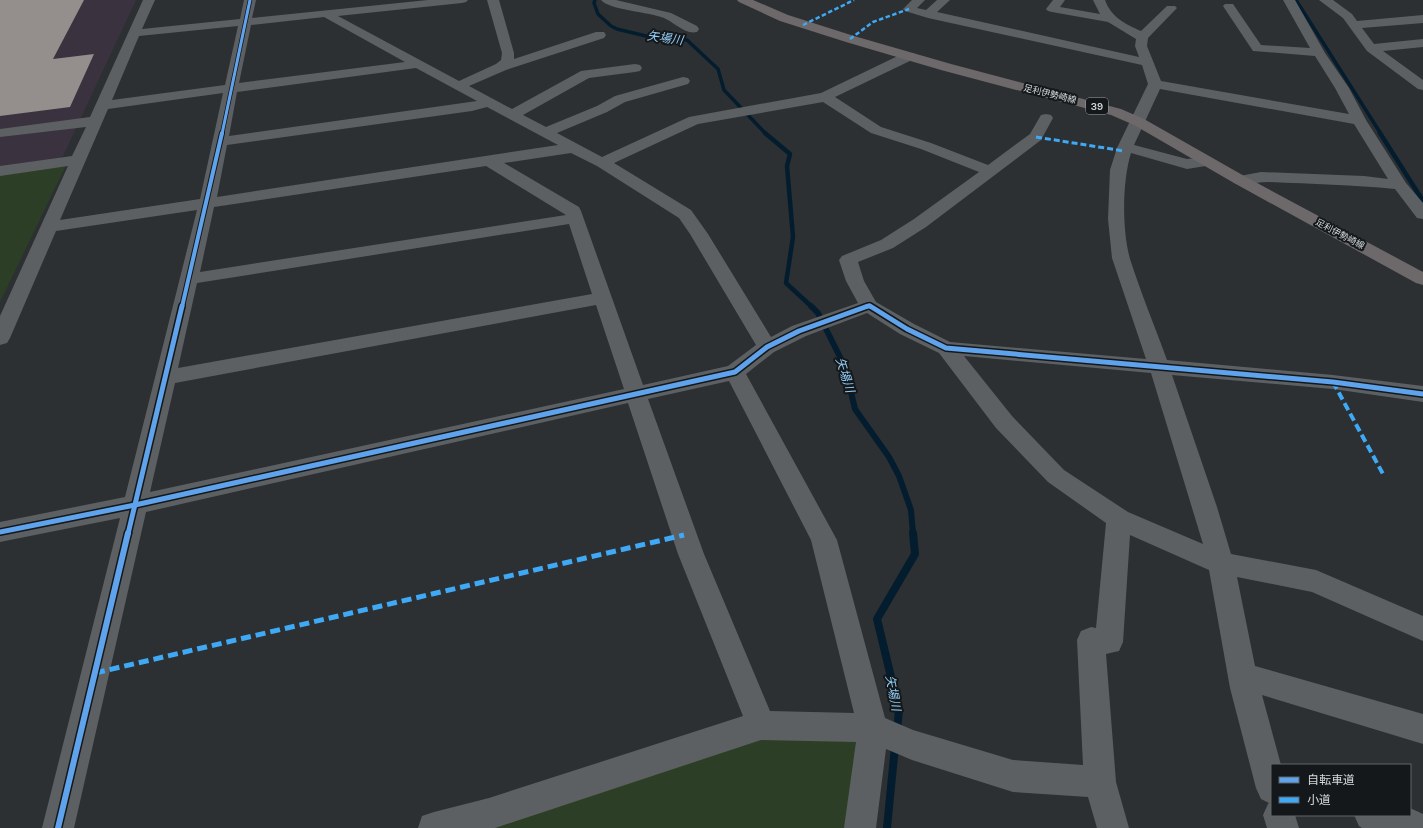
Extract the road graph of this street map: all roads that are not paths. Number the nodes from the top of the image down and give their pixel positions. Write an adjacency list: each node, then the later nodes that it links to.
1 (149, 0): 23 (street)
2 (250, 0): 20 (street)
3 (462, 0): 13 (street)
4 (493, 0): 32 (street)
5 (608, 0): 22 (street)
6 (744, 0): 29 (main road, 足利伊勢崎線 / 39)
7 (919, 0): 17 (street)
8 (944, 0): 17 (street)
9 (1059, 0): 18 (street)
10 (1099, 0): 18 (street)
11 (1289, 0): 28 (street)
12 (1325, 0): 21 (street)
13 (405, 2): 16 (street)
14 (1229, 6): 28 (street)
15 (1171, 8): 25 (street)
16 (324, 13): 20 (street); 31 (street)
17 (928, 14): 30 (street)
18 (1111, 19): 25 (street)
19 (1423, 19): 21 (street)
20 (245, 21): 23 (street); 38 (street)
21 (1353, 25): 27 (street)
22 (693, 29)
23 (135, 33): 41 (street)
24 (600, 35): 32 (street)
25 (1142, 37): 30 (street)
26 (1423, 43): 27 (street)
27 (1371, 48): 37 (street)
28 (1319, 53): 44 (street)
29 (909, 56): 39 (street); 46 (main road, 足利伊勢崎線 / 39)
30 (1148, 63): 35 (street)
31 (418, 64): 36 (street); 38 (street)
32 (500, 67): 36 (street)
33 (635, 68): 42 (street)
34 (683, 81): 48 (street)
35 (1155, 84): 44 (street); 46 (street)
36 (458, 86): 40 (street)
37 (1423, 86)
38 (231, 89): 41 (street); 49 (street)
39 (825, 97): 55 (street); 57 (street)
40 (488, 102): 42 (street); 49 (street)
41 (103, 105): 45 (street)
42 (512, 115): 48 (street)
43 (1046, 118): 57 (street)
44 (1359, 120): 59 (street)
45 (96, 121): 47 (street); 52 (street)
46 (1139, 122): 50 (street); 54 (main road, 足利伊勢崎線 / 39)
47 (0, 133)
48 (544, 133): 51 (street)
49 (219, 142): 61 (street)
50 (1126, 147): 54 (street); 73 (street)
51 (572, 148): 53 (street); 55 (street)
52 (79, 160): 56 (street); 64 (street)
53 (488, 160): 61 (street); 63 (street)
54 (1207, 162): 58 (main road, 足利伊勢崎線 / 39)
55 (602, 164): 71 (street)
56 (0, 171)
57 (990, 171): 68 (street)
58 (1240, 180): 59 (street); 66 (main road, 足利伊勢崎線 / 39)
59 (1403, 188): 60 (street); 62 (street)
60 (1423, 192)
61 (206, 203): 64 (street); 65 (street)
62 (1423, 214)
63 (576, 218): 65 (street); 67 (street)
64 (49, 227): 69 (street)
65 (188, 279): 75 (street)
66 (1423, 279)
67 (603, 298): 75 (street); 76 (street)
68 (869, 306): 71 (street); 72 (street)
69 (4, 321): 70 (street)
70 (0, 338)
71 (767, 347): 74 (street)
72 (946, 348): 73 (street); 79 (street)
73 (1159, 367): 77 (street); 81 (street)
74 (735, 372): 76 (street); 85 (street)
75 (165, 378): 78 (street)
76 (636, 394): 78 (street); 84 (street)
77 (1423, 394)
78 (135, 505): 80 (street); 92 (street)
79 (1119, 519): 81 (street); 87 (street)
80 (0, 532)
81 (1221, 563): 82 (street); 83 (street)
82 (1423, 629)
83 (1243, 676): 86 (street); 88 (street)
84 (761, 725): 85 (street); 91 (street)
85 (873, 728): 87 (street); 94 (street)
86 (1423, 729)
87 (1100, 782): 95 (street)
88 (1271, 784)
89 (1279, 816): 96 (street)
90 (1374, 816): 97 (street)
91 (490, 821): 93 (street)
92 (58, 828)
93 (434, 828)
94 (860, 828)
95 (1113, 828)
96 (1283, 828)
97 (1414, 828)

